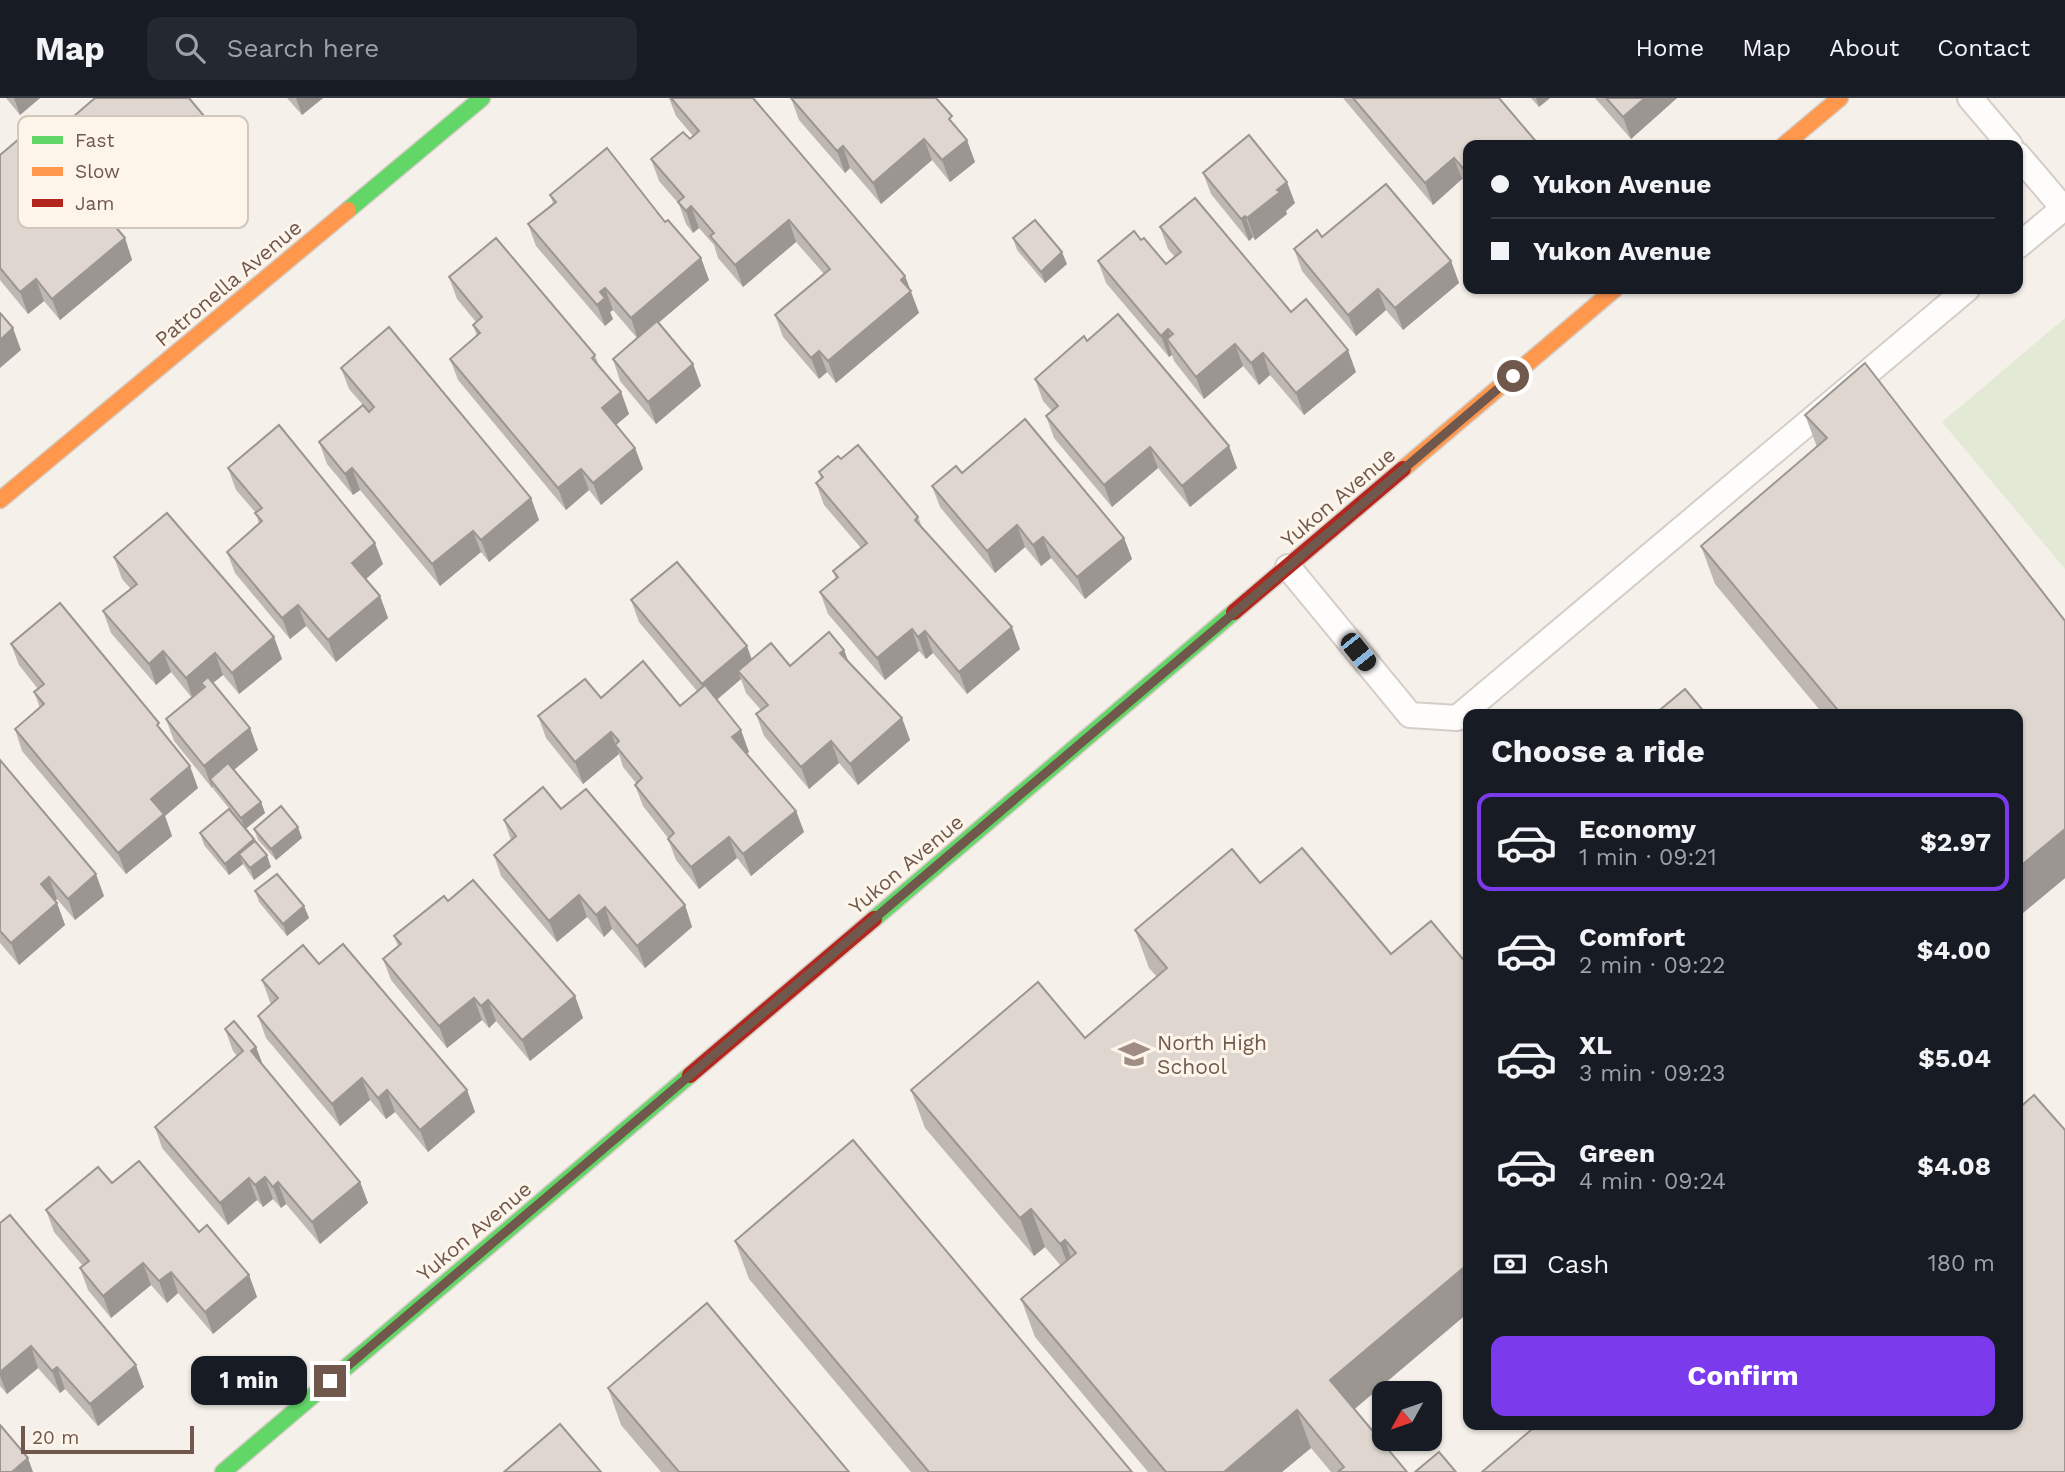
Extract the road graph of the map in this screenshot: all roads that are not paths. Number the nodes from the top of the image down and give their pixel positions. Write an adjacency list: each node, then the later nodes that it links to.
1 (482, 98): 11 (street, Patronella Avenue)
2 (1840, 98): 4 (street)
3 (1970, 98): 5 (lane)
4 (1790, 140)
5 (2006, 140)
6 (2023, 161): 7 (lane)
7 (2064, 207): 8 (lane)
8 (2023, 242)
9 (1609, 294): 12 (street, Yukon Avenue)
10 (1961, 294): 13 (lane)
11 (0, 500)
12 (1288, 567): 14 (lane); 15 (street, Yukon Avenue)
13 (1468, 709)
14 (1463, 713)
15 (223, 1472)

